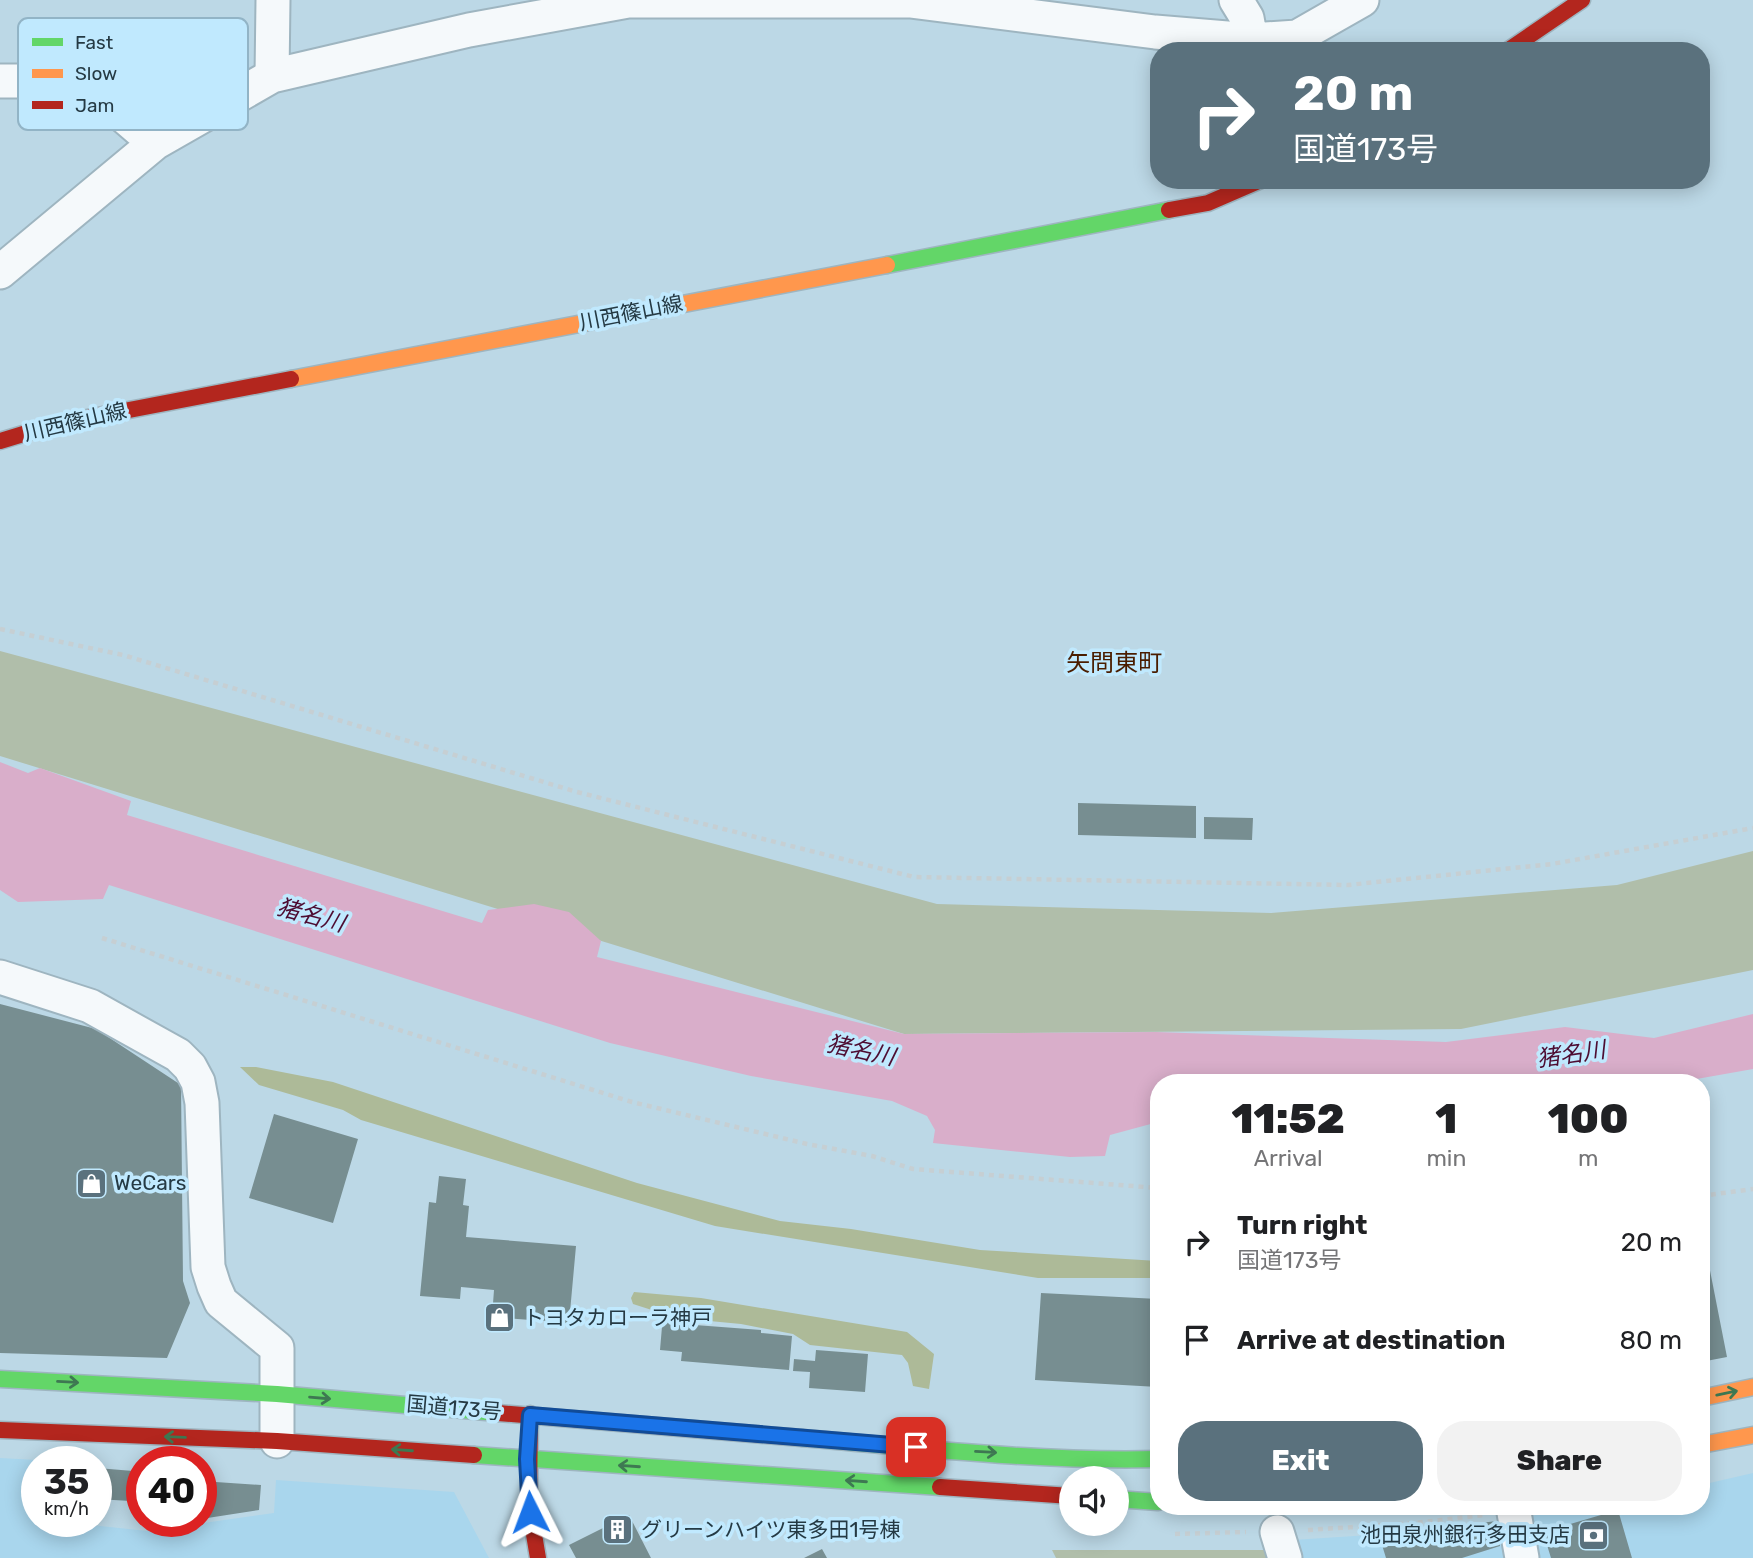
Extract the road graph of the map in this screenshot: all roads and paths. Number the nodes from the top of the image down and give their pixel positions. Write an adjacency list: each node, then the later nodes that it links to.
1 (273, 0): 7 (street)
2 (1236, 0): 5 (street)
3 (1362, 0): 5 (street)
4 (1583, 0): 6 (main road)
5 (1251, 40): 7 (street)
6 (1520, 42)
7 (272, 76): 10 (street)
8 (0, 81): 9 (street)
9 (18, 81)
10 (248, 90)
11 (140, 130): 13 (street)
12 (178, 130): 13 (street)
13 (155, 143): 15 (street)
14 (1240, 189): 16 (main road, 川西篠山線)
15 (0, 272)
16 (0, 441)
17 (0, 629): 18 (path)
18 (1753, 828)
19 (102, 938): 21 (path)
20 (0, 976): 26 (street)
21 (1150, 1187)
22 (1753, 1189): 23 (path)
23 (1710, 1195)
24 (0, 1379): 26 (main road, 国道173号, one-way to 26)
25 (1753, 1387): 27 (main road, one-way to 25)
26 (277, 1394): 28 (main road, 国道173号, one-way to 28); 31 (street)
27 (1710, 1396)
28 (530, 1415): 33 (main road); 34 (main road, 国道173号, one-way to 34)
29 (0, 1430): 31 (main road, one-way to 29)
30 (1753, 1435): 32 (main road)
31 (277, 1441): 33 (main road, one-way to 31)
32 (1710, 1443)
33 (527, 1459): 35 (main road, one-way to 33); 39 (main road)
34 (1150, 1460)
35 (1059, 1495)
36 (1129, 1500): 37 (main road)
37 (1150, 1501)
38 (1514, 1515): 40 (street)
39 (538, 1558)
40 (1522, 1558)

